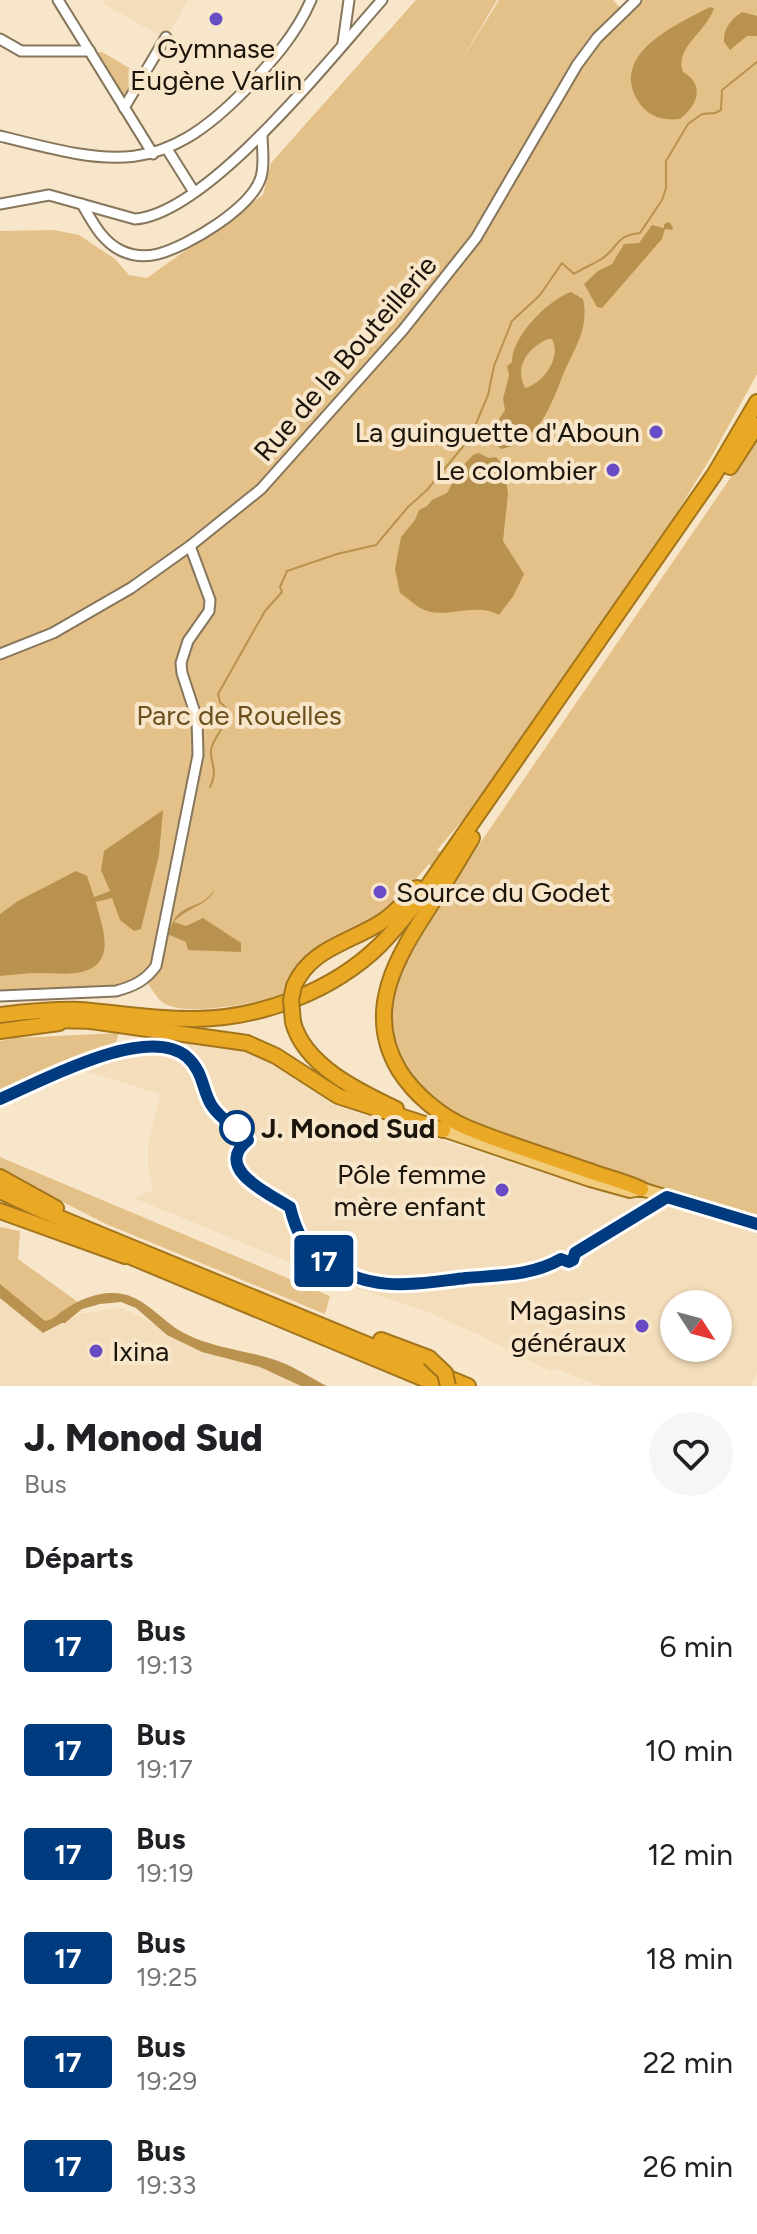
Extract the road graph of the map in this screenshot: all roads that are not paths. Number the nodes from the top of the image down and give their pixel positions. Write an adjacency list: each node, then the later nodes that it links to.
1 (58, 0): 9 (street)
2 (311, 0): 13 (street)
3 (349, 0): 8 (street)
4 (382, 0): 8 (street)
5 (636, 0): 20 (street, Rue de la Bouteillerie)
6 (166, 37): 10 (street)
7 (0, 39): 9 (street)
8 (343, 43): 11 (street)
9 (90, 51): 10 (street)
10 (124, 108): 14 (street)
11 (262, 134): 15 (street); 17 (street)
12 (0, 136): 14 (street)
13 (167, 149): 14 (street); 15 (street)
14 (153, 154)
15 (194, 192): 17 (street)
16 (0, 204): 17 (street)
17 (82, 204)
18 (757, 402): 22 (highway)
19 (757, 425): 22 (highway)
20 (190, 546): 21 (street, Rue de la Bouteillerie); 23 (street)
21 (0, 654)
22 (470, 834): 24 (highway); 25 (highway); 30 (highway, bridge); 32 (highway)
23 (0, 996)
24 (0, 1015)
25 (83, 1020): 26 (highway); 27 (highway); 30 (highway)
26 (0, 1024)
27 (0, 1031)
28 (147, 1045): 29 (street)
29 (0, 1099)
30 (443, 1130): 32 (main road)
31 (0, 1177): 37 (highway)
32 (641, 1189): 36 (main road)
33 (0, 1191): 37 (highway)
34 (0, 1197): 38 (highway)
35 (0, 1212): 38 (highway)
36 (757, 1224)
37 (97, 1233): 39 (highway)
38 (144, 1263): 40 (highway)
39 (271, 1304): 43 (highway, bridge); 44 (highway)
40 (338, 1344): 41 (highway); 42 (highway)
41 (428, 1386)
42 (441, 1386)
43 (448, 1386)
44 (468, 1386)

